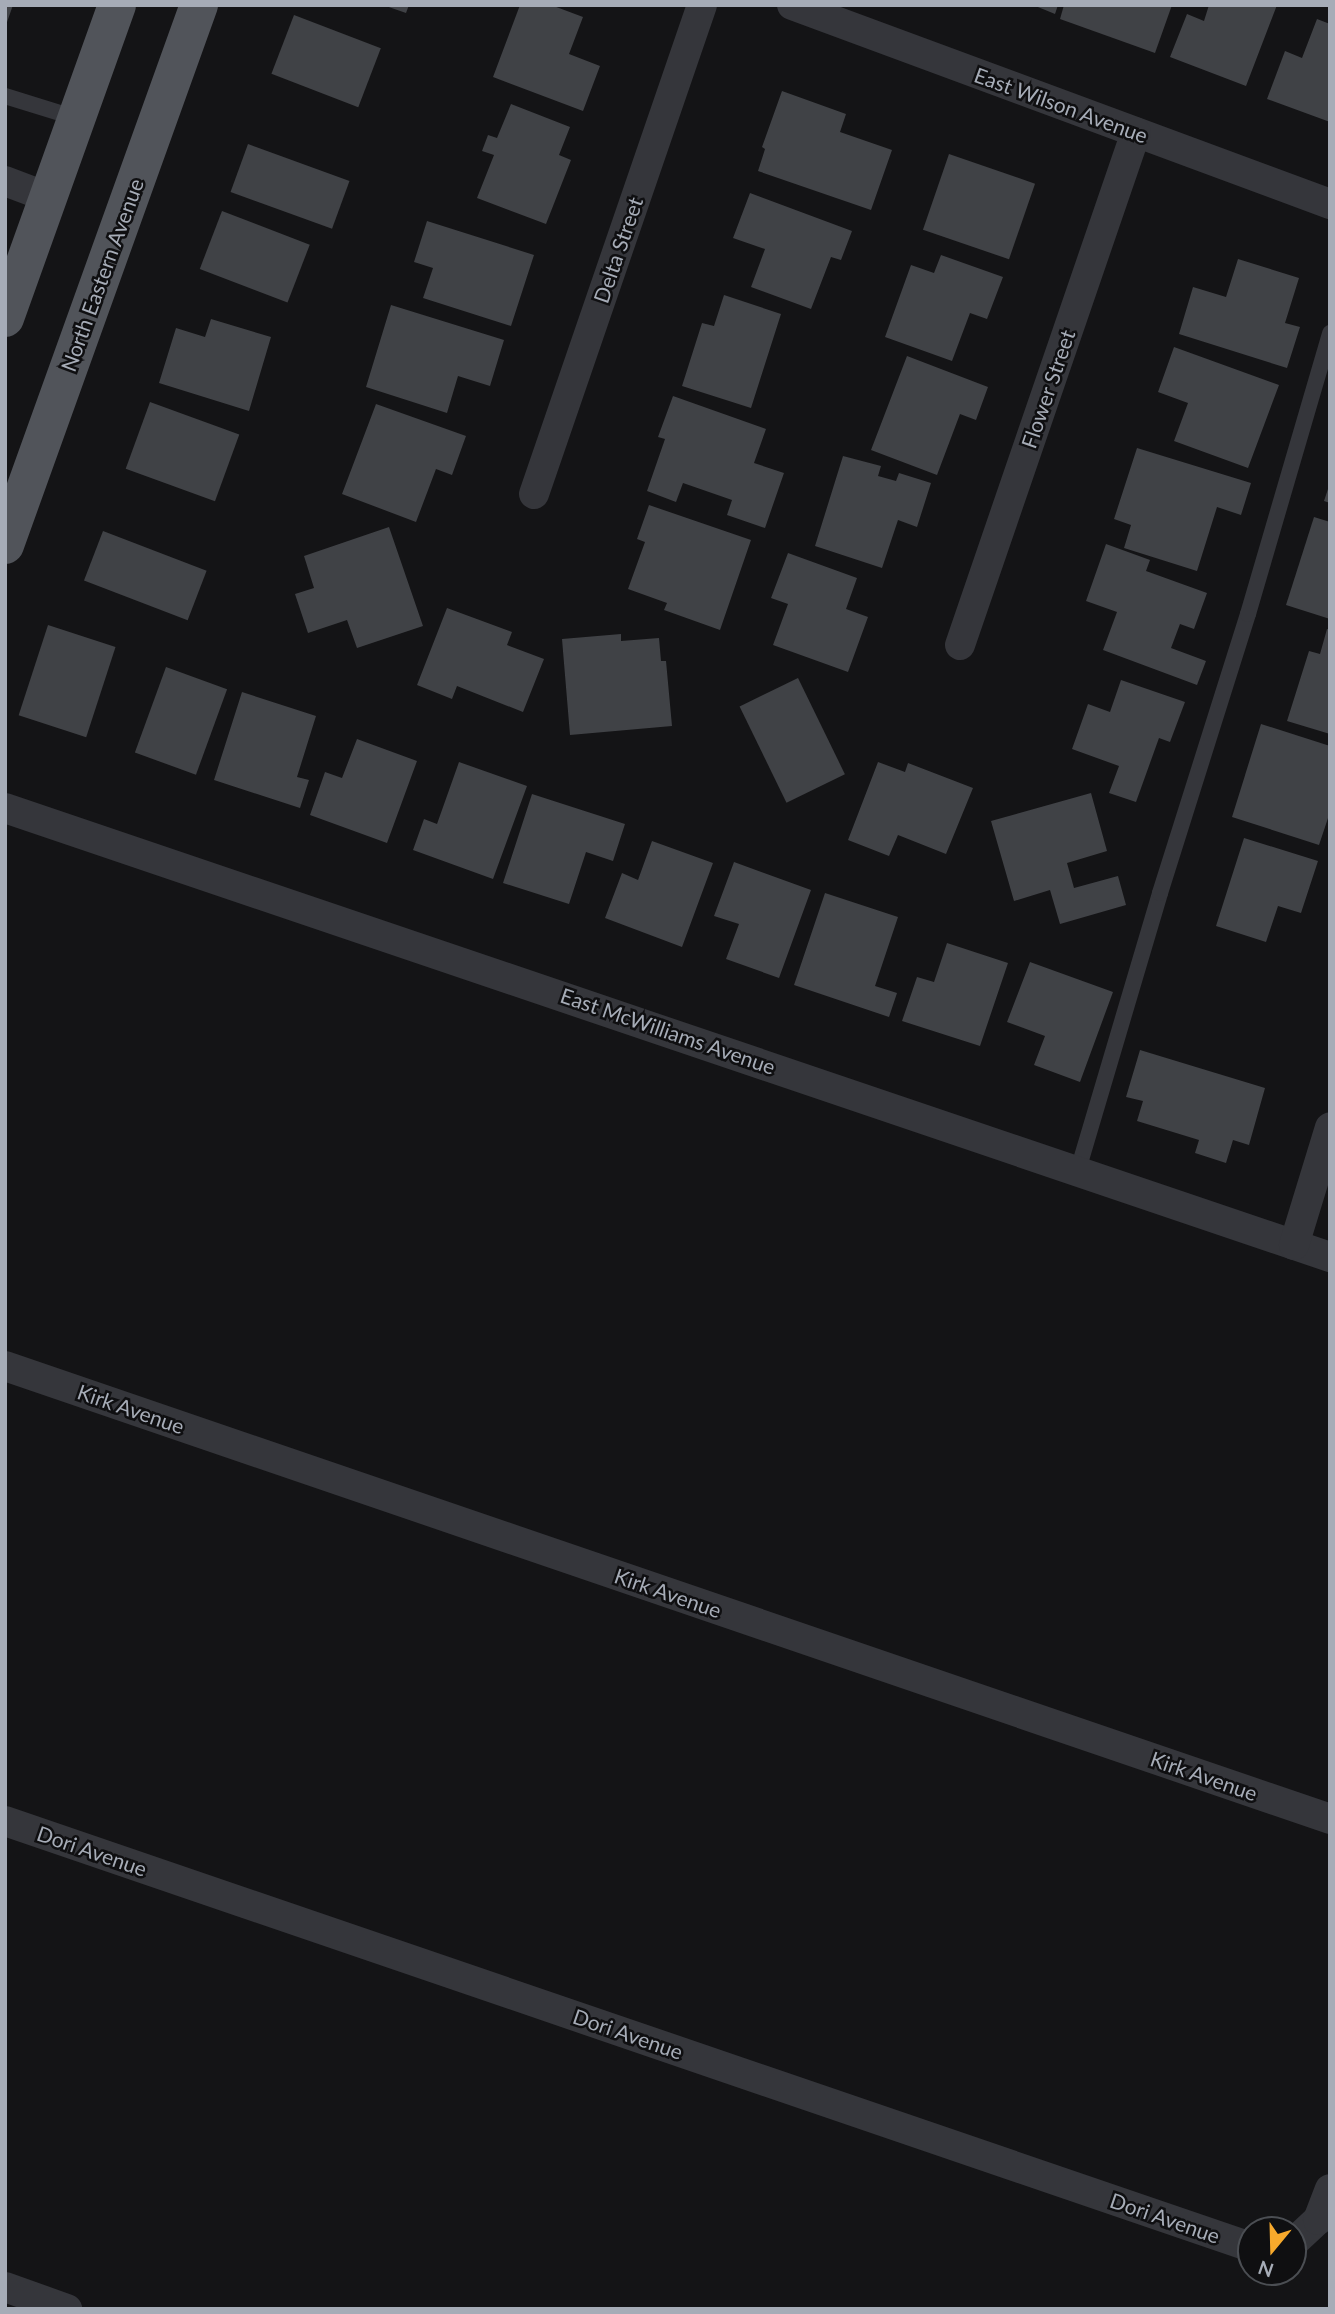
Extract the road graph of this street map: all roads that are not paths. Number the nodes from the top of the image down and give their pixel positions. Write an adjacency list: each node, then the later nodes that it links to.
1 (199, 5): 14 (main road, North Eastern Avenue)
2 (702, 5): 13 (street, Delta Street)
3 (792, 5): 7 (street, East Wilson Avenue)
4 (109, 7): 6 (main road)
5 (5, 96): 6 (lane)
6 (77, 118): 9 (main road)
7 (1136, 132): 10 (street, East Wilson Avenue); 15 (street, Flower Street)
8 (5, 181): 9 (street)
9 (50, 198): 11 (main road)
10 (1330, 204)
11 (5, 318)
12 (1330, 333): 18 (lane)
13 (534, 494)
14 (5, 545)
15 (960, 645)
16 (5, 808): 18 (street, East McWilliams Avenue)
17 (1330, 1127): 19 (street)
18 (1078, 1170): 19 (street, East McWilliams Avenue)
19 (1294, 1245): 20 (street, East McWilliams Avenue)
20 (1330, 1257)
21 (5, 1366): 22 (street, Kirk Avenue)
22 (1330, 1819)
23 (5, 1821): 26 (street, Dori Avenue)
24 (1330, 2189): 25 (street)
25 (1307, 2230)
26 (1237, 2242)
27 (5, 2287): 28 (street)
28 (67, 2309)

